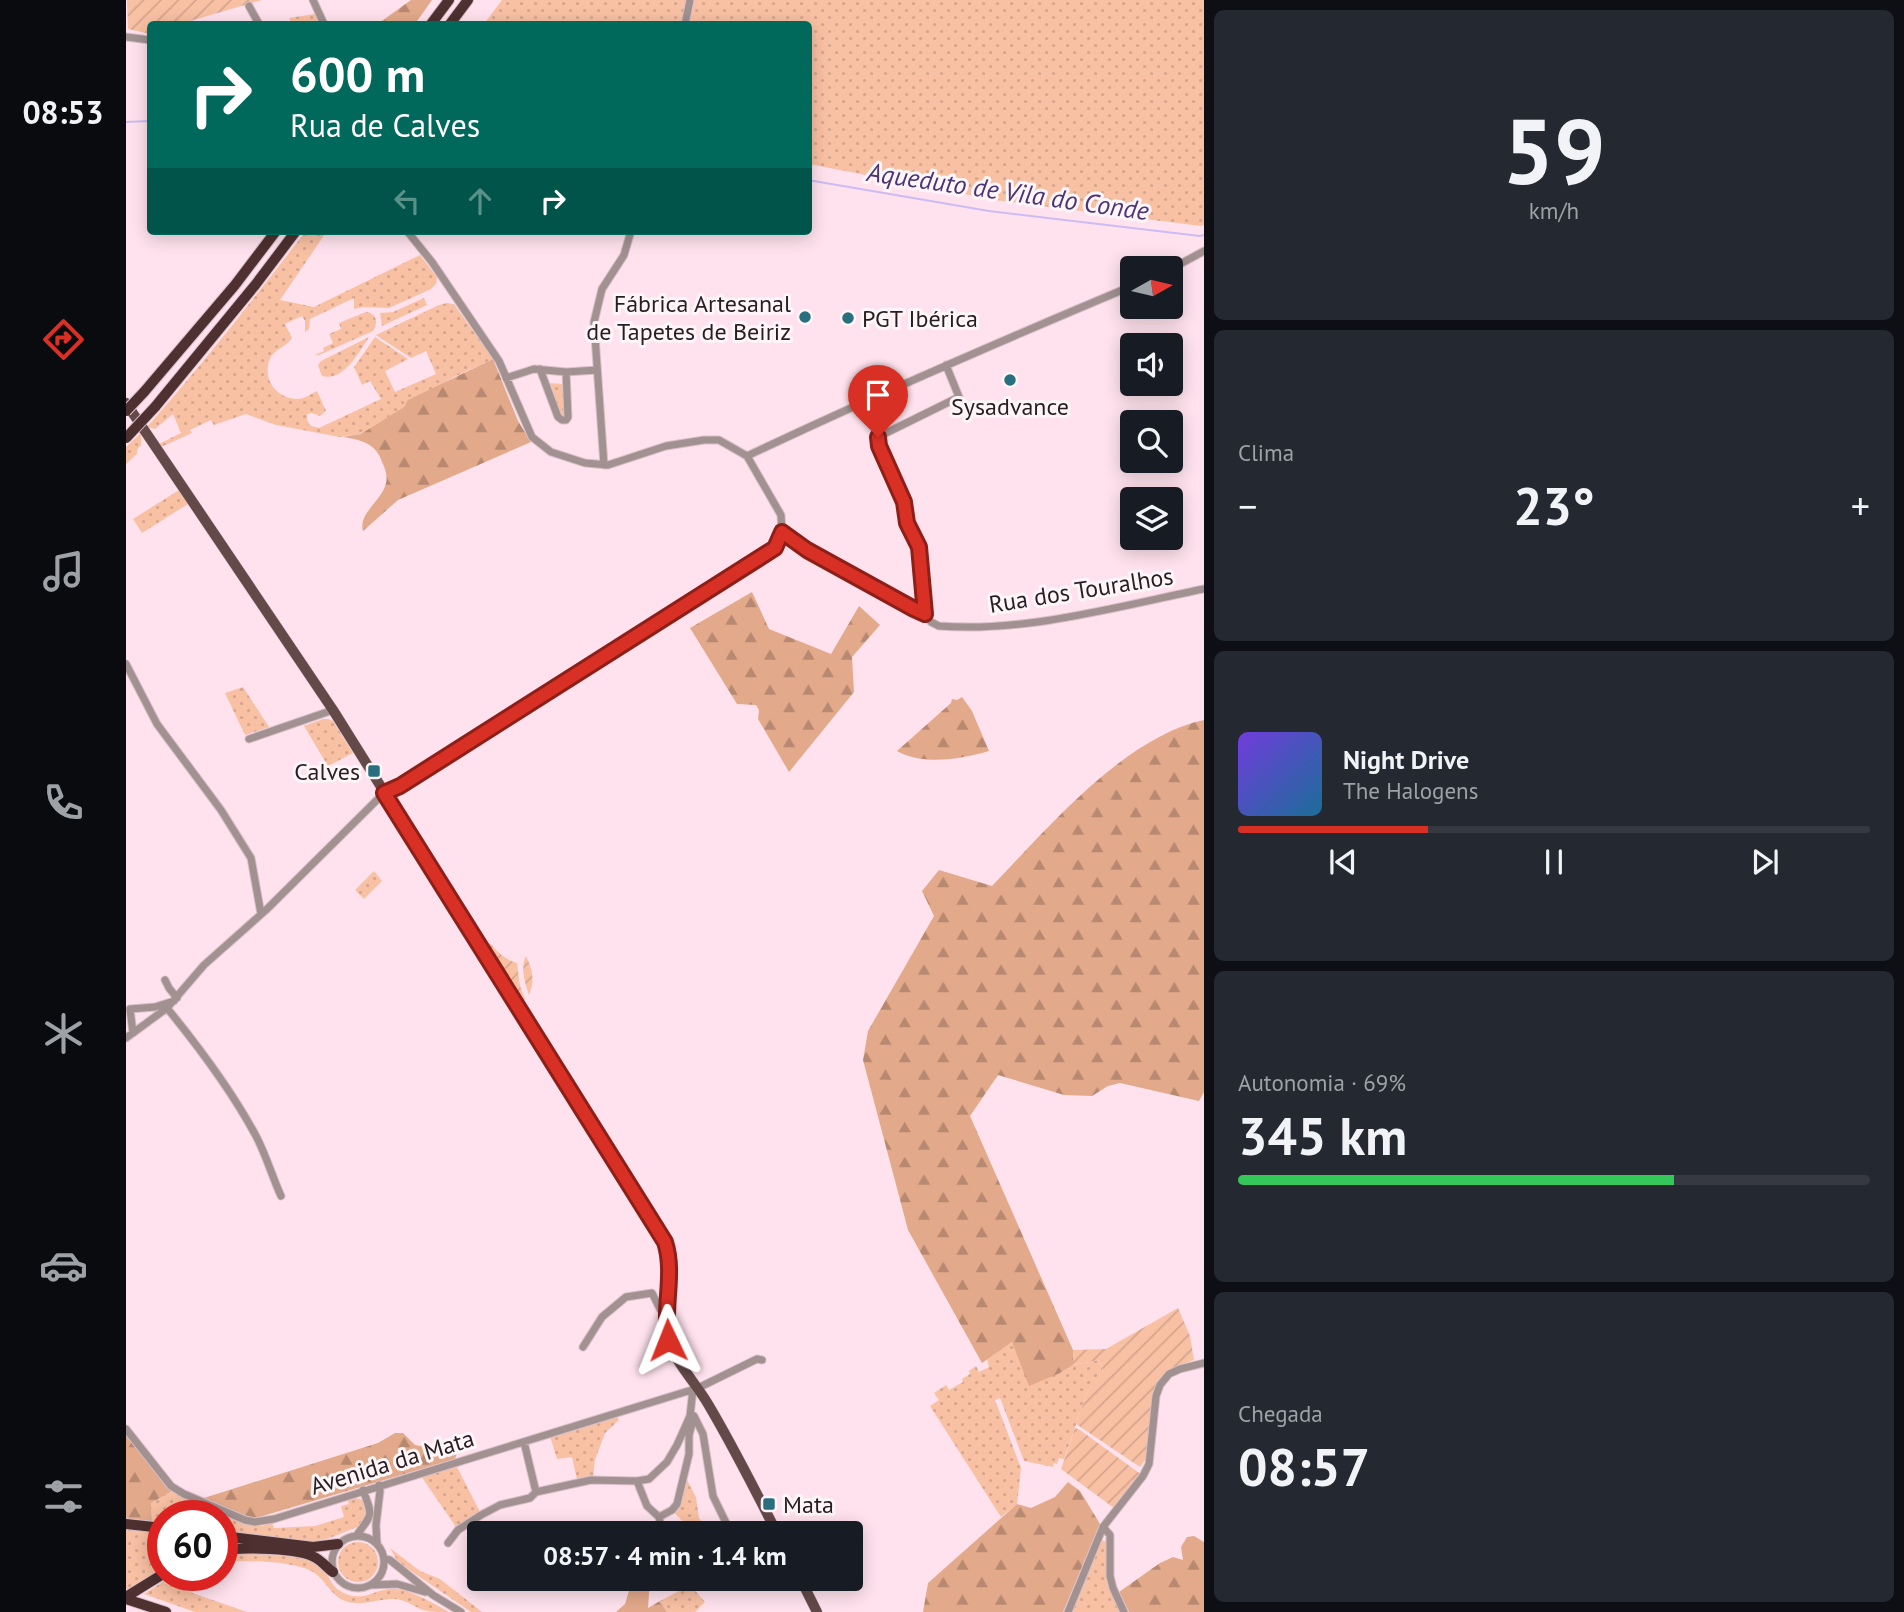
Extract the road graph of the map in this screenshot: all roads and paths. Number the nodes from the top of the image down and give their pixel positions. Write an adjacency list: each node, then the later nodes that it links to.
1 (313, 0): 7 (street)
2 (449, 0): 8 (highway)
3 (468, 0): 9 (highway)
4 (690, 0): 10 (street)
5 (249, 6): 6 (street)
6 (257, 21)
7 (323, 21)
8 (433, 21)
9 (452, 21)
10 (686, 21)
11 (130, 38): 12 (street)
12 (126, 47)
13 (273, 235): 26 (highway, bridge)
14 (293, 235): 27 (highway, bridge)
15 (410, 235): 24 (street)
16 (630, 235): 22 (street)
17 (1204, 251): 18 (street)
18 (1183, 262)
19 (1120, 291): 20 (street)
20 (946, 365): 28 (street); 32 (street)
21 (540, 369): 23 (street); 23 (street); 24 (street)
22 (597, 370): 23 (street); 29 (street)
23 (566, 372)
24 (506, 378): 29 (street)
25 (126, 402): 34 (main road)
26 (126, 411)
27 (126, 438)
28 (747, 456): 29 (street); 30 (street)
29 (604, 465)
30 (782, 532): 32 (street, Rua dos Touralhos); 36 (street)
31 (1204, 589): 32 (street, Rua dos Touralhos)
32 (925, 614)
33 (126, 664): 37 (street)
34 (333, 710): 35 (street); 36 (main road)
35 (249, 739)
36 (384, 793): 37 (street); 43 (main road)
37 (261, 914): 39 (street)
38 (165, 980): 39 (street)
39 (176, 999): 40 (street); 41 (street)
40 (167, 1008): 41 (street); 42 (street)
41 (130, 1035)
42 (281, 1196)
43 (666, 1314): 44 (street); 47 (main road)
44 (583, 1347)
45 (762, 1360): 47 (street, Avenida da Mata)
46 (1204, 1363): 61 (street)
47 (697, 1390): 48 (street); 50 (street, Avenida da Mata); 51 (street); 58 (main road)
48 (694, 1416): 55 (street); 57 (street)
49 (126, 1429): 53 (street, Avenida da Mata)
50 (524, 1441): 52 (street, Avenida da Mata); 54 (street)
51 (636, 1481): 54 (street); 55 (street)
52 (379, 1485): 53 (street, Avenida da Mata); 66 (street)
53 (363, 1490): 62 (street)
54 (536, 1492): 64 (street)
55 (660, 1517): 56 (street)
56 (660, 1521)
57 (725, 1521)
58 (771, 1521)
59 (126, 1524): 60 (highway)
60 (147, 1526)
61 (1103, 1527): 78 (street); 79 (street)
62 (356, 1536): 65 (street); 66 (street)
63 (238, 1538): 65 (highway)
64 (448, 1543)
65 (338, 1544): 69 (street)
66 (377, 1544): 68 (street)
67 (238, 1549): 69 (highway)
68 (384, 1558): 71 (street); 73 (street)
69 (333, 1572): 71 (street)
70 (147, 1584): 74 (highway)
71 (371, 1585): 73 (street)
72 (806, 1591): 77 (main road)
73 (433, 1595): 76 (street)
74 (126, 1598): 75 (highway)
75 (166, 1612)
76 (461, 1612)
77 (817, 1612)
78 (1068, 1612)
79 (1124, 1612)

